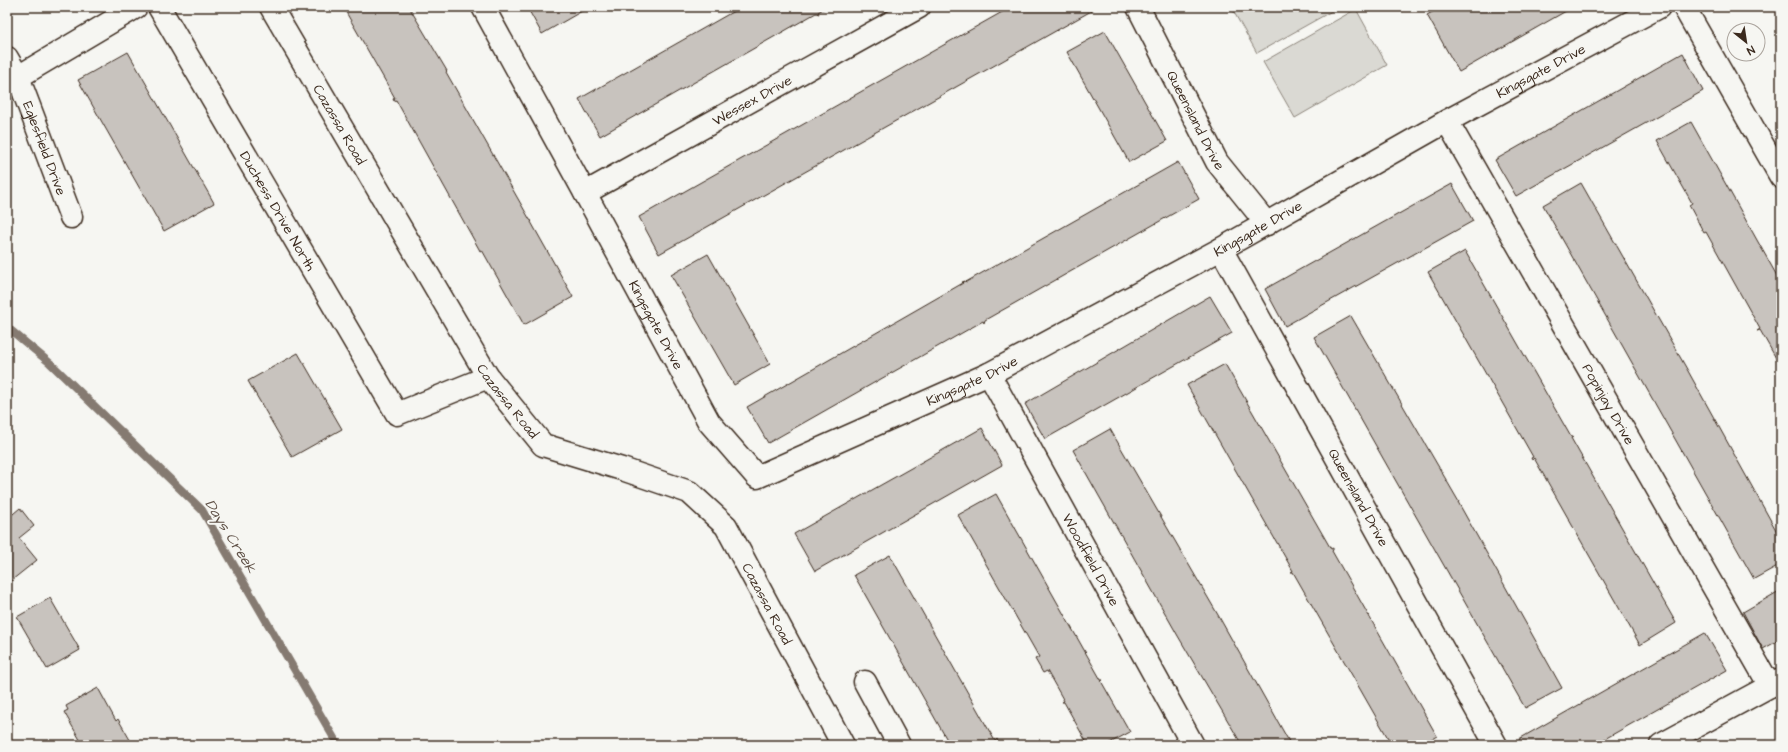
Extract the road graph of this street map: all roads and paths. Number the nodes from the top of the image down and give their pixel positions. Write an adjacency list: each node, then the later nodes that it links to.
1 (136, 7): 10 (street)
2 (159, 7): 18 (street, Duchess Drive North)
3 (271, 7): 18 (street, Cazassa Road)
4 (483, 7): 13 (street, Kingsgate Drive)
5 (919, 7): 13 (street, Wessex Drive)
6 (1138, 7): 15 (street, Queensland Drive)
7 (1659, 7): 11 (street, Kingsgate Drive)
8 (1684, 7): 12 (street)
9 (7, 58): 10 (street, Eglesfield Drive)
10 (18, 78): 14 (street, Eglesfield Drive)
11 (1447, 121): 15 (street, Kingsgate Drive); 20 (street, Popinjay Drive)
12 (1781, 177)
13 (585, 193): 17 (street, Kingsgate Drive)
14 (71, 217)
15 (1267, 224): 16 (street, Kingsgate Drive)
16 (1221, 249): 17 (street, Kingsgate Drive); 24 (street, Queensland Drive)
17 (989, 374): 23 (street, Woodfield Drive)
18 (488, 377): 21 (street, Cazassa Road)
19 (866, 682): 22 (street)
20 (1776, 683): 25 (street)
21 (843, 745)
22 (899, 745)
23 (1193, 745)
24 (1496, 745)
25 (1661, 745)

